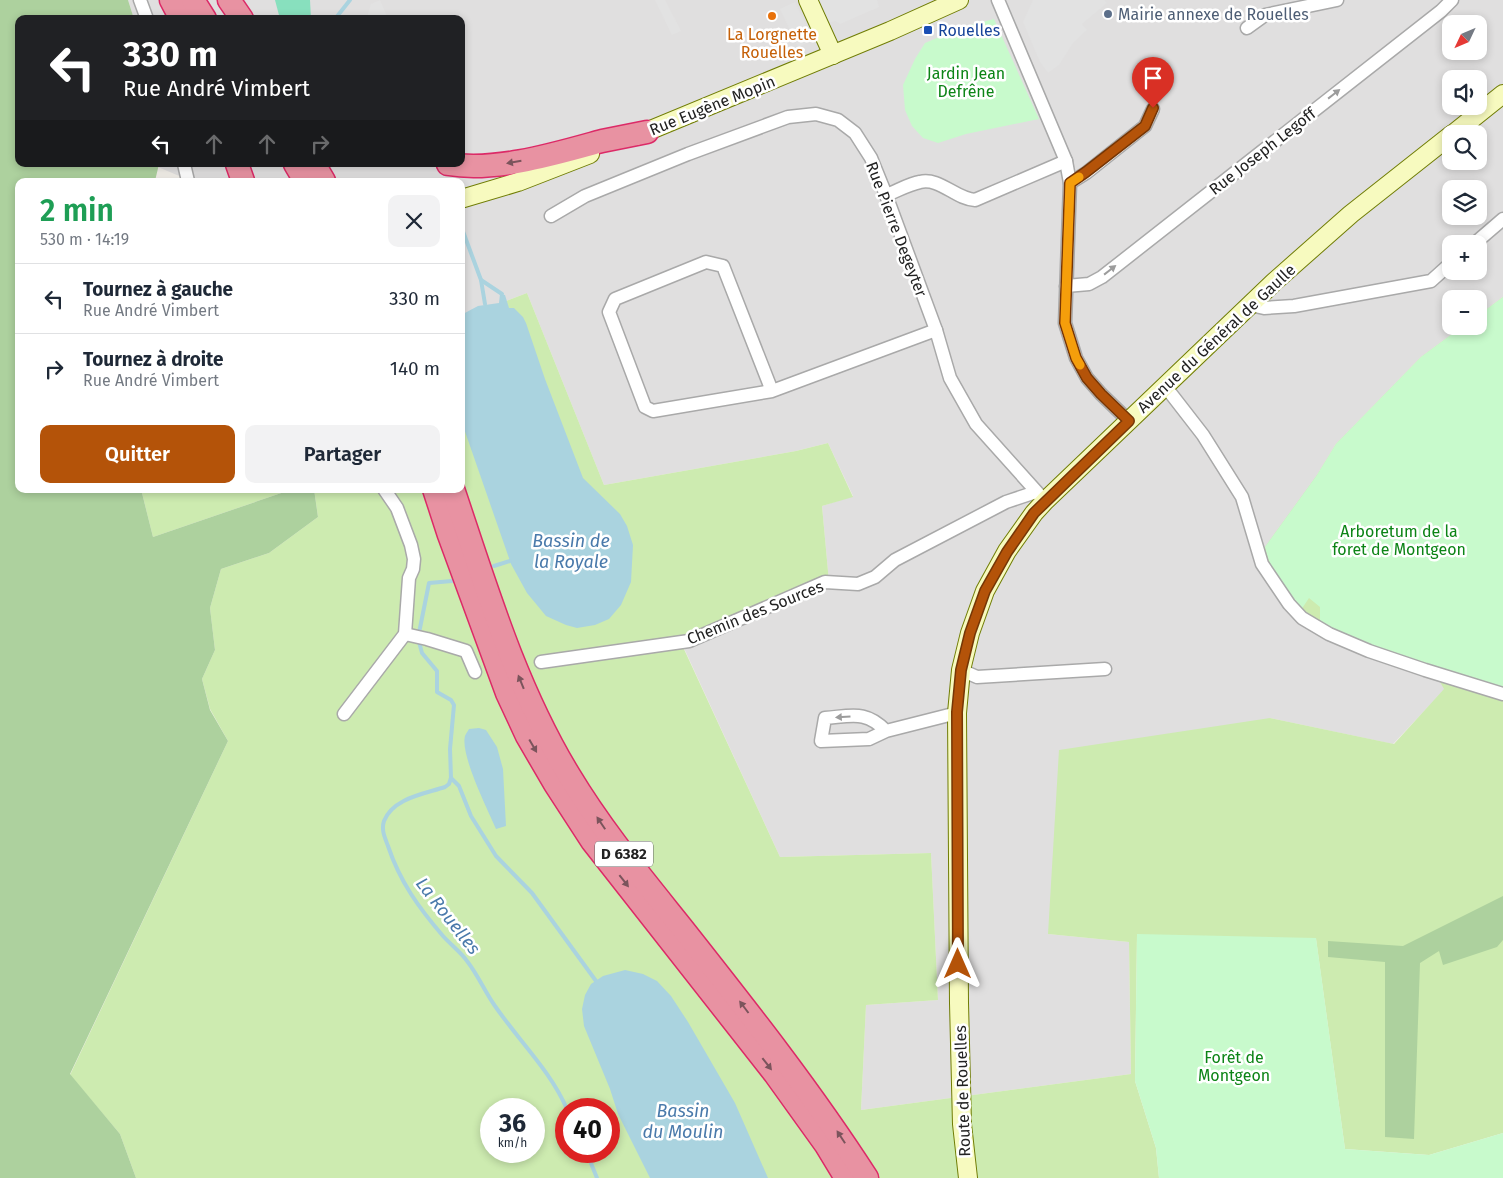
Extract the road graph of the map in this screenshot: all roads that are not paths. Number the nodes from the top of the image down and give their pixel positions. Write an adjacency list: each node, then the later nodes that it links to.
1 (140, 0): 11 (street)
2 (171, 0): 12 (highway)
3 (193, 0): 13 (highway)
4 (214, 0): 14 (highway)
5 (229, 0): 15 (highway)
6 (808, 0): 17 (street)
7 (959, 0): 17 (street, Rue Eugène Mopin)
8 (998, 0): 23 (street)
9 (1337, 0): 16 (street)
10 (1452, 0): 36 (street, Rue Joseph Legoff, one-way to 10)
11 (146, 15)
12 (179, 15)
13 (202, 15)
14 (223, 15)
15 (239, 15)
16 (1247, 28)
17 (833, 55): 21 (street, Rue Eugène Mopin)
18 (1503, 94): 20 (street, Avenue du Général de Gaulle)
19 (1153, 108): 29 (street)
20 (1463, 125)
21 (647, 132): 24 (highway, one-way to 24); 31 (street, Rue Eugène Mopin)
22 (1442, 142): 37 (street, Avenue du Général de Gaulle)
23 (1066, 161): 29 (street); 30 (street)
24 (465, 165)
25 (297, 167): 27 (highway)
26 (316, 167): 28 (highway)
27 (303, 178)
28 (322, 178)
29 (1070, 183): 36 (street)
30 (886, 195): 32 (street, Rue Pierre Degeyter); 38 (street, Rue Pierre Degeyter)
31 (465, 198)
32 (551, 216)
33 (1503, 219): 34 (street)
34 (1484, 235)
35 (1442, 271): 37 (street)
36 (1066, 286): 41 (street)
37 (1250, 305): 39 (street, Avenue du Général de Gaulle)
38 (936, 330): 40 (street); 46 (street, Rue Pierre Degeyter)
39 (1165, 386): 41 (street, Avenue du Général de Gaulle); 53 (street)
40 (772, 391): 40 (street)
41 (1129, 421): 46 (street, Avenue du Général de Gaulle)
42 (387, 493): 48 (street)
43 (420, 493): 47 (highway)
44 (435, 493): 47 (highway, D 6382)
45 (454, 493): 60 (highway, D 6382, one-way to 45)
46 (1040, 497): 49 (street, Chemin des Sources); 51 (street, Avenue du Général de Gaulle)
47 (482, 626): 59 (highway, D 6382, one-way to 59)
48 (405, 634): 52 (street); 55 (street)
49 (541, 662)
50 (1105, 669): 51 (street)
51 (961, 670): 54 (street, Avenue du Général de Gaulle)
52 (475, 672)
53 (1503, 694)
54 (957, 712): 56 (street); 57 (street, Avenue du Général de Gaulle)
55 (344, 714)
56 (886, 731)
57 (959, 1003): 58 (street, Route de Rouelles)
58 (965, 1174)
59 (846, 1178)
60 (867, 1178)

